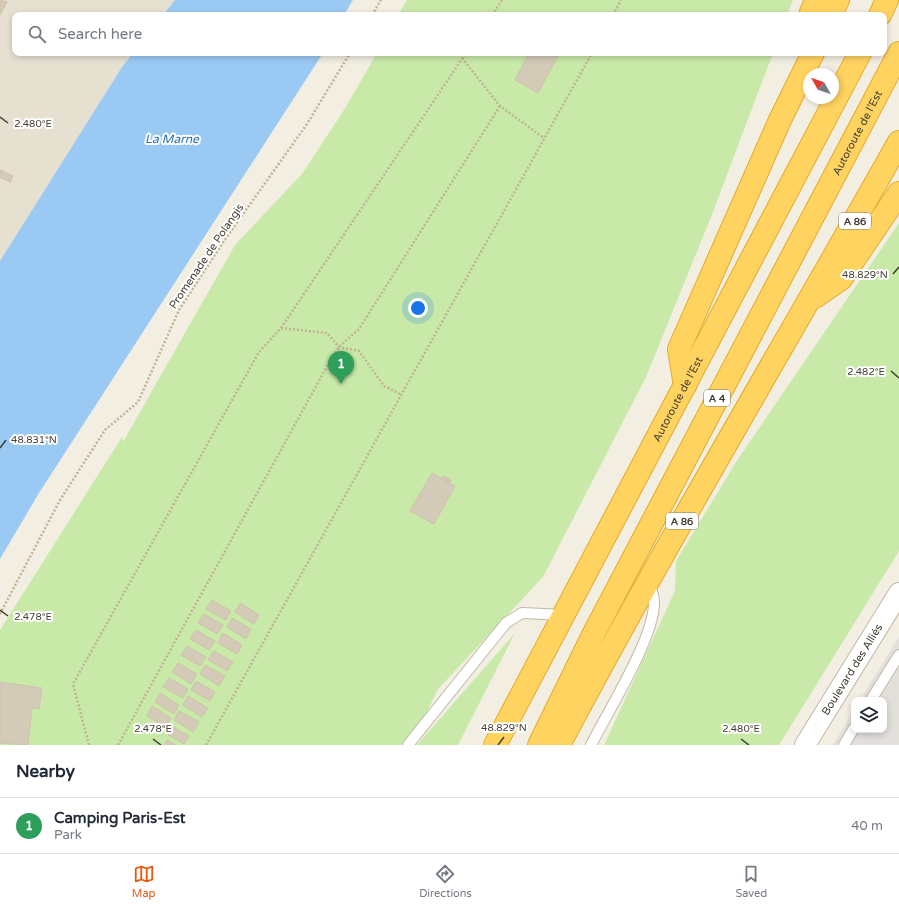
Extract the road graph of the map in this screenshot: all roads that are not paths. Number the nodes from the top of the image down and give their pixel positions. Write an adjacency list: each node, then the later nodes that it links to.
1 (816, 0): 4 (highway)
2 (838, 0): 5 (highway)
3 (887, 0): 6 (highway)
4 (811, 12)
5 (832, 12)
6 (881, 12)
7 (899, 53): 24 (highway, Autoroute de l’Est / A 4)
8 (795, 56): 11 (highway)
9 (812, 56): 11 (highway)
10 (858, 56): 15 (highway, Autoroute de l’Est)
11 (780, 120): 15 (highway)
12 (899, 142): 14 (highway, A 86)
13 (899, 193): 14 (highway)
14 (810, 300): 16 (highway, A 86)
15 (685, 386): 18 (highway, Autoroute de l’Est)
16 (649, 579): 25 (highway, A 86); 26 (lane)
17 (897, 599): 27 (street, Boulevard des Alliés)
18 (564, 615): 22 (lane); 23 (highway, Autoroute de l’Est)
19 (899, 655): 20 (lane)
20 (873, 697)
21 (851, 733): 28 (lane)
22 (408, 745)
23 (495, 745)
24 (538, 745)
25 (559, 745)
26 (591, 745)
27 (804, 745)
28 (844, 745)

